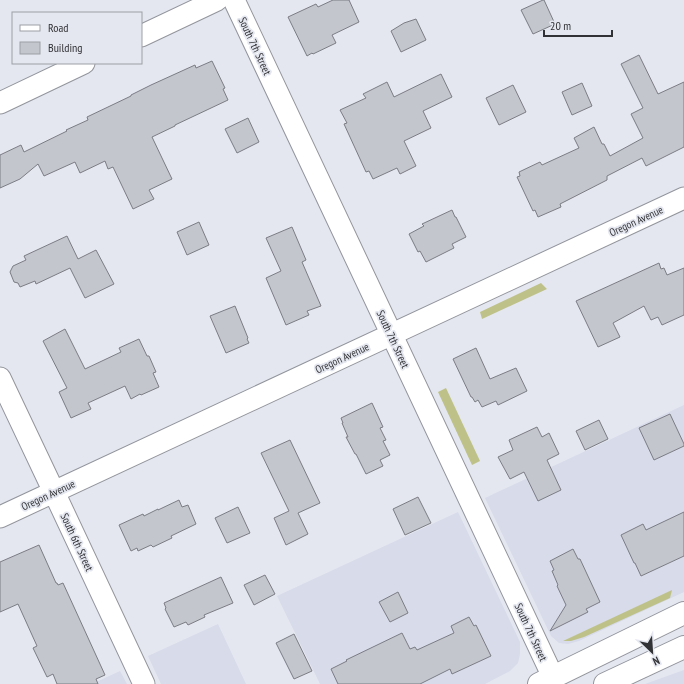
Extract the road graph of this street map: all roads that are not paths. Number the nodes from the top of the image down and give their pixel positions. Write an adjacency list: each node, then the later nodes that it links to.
1 (217, 0): 3 (street)
2 (234, 0): 7 (street, South 7th Street)
3 (142, 36)
4 (82, 64): 5 (street)
5 (0, 103)
6 (684, 198): 7 (street, Oregon Avenue)
7 (391, 334): 9 (street, Oregon Avenue); 13 (street, South 7th Street)
8 (0, 378): 9 (street, South 6th Street)
9 (54, 492): 10 (street, Oregon Avenue); 14 (street, South 6th Street)
10 (0, 517)
11 (684, 613): 13 (main road)
12 (684, 647): 15 (main road)
13 (546, 681)
14 (144, 684)
15 (605, 684)

